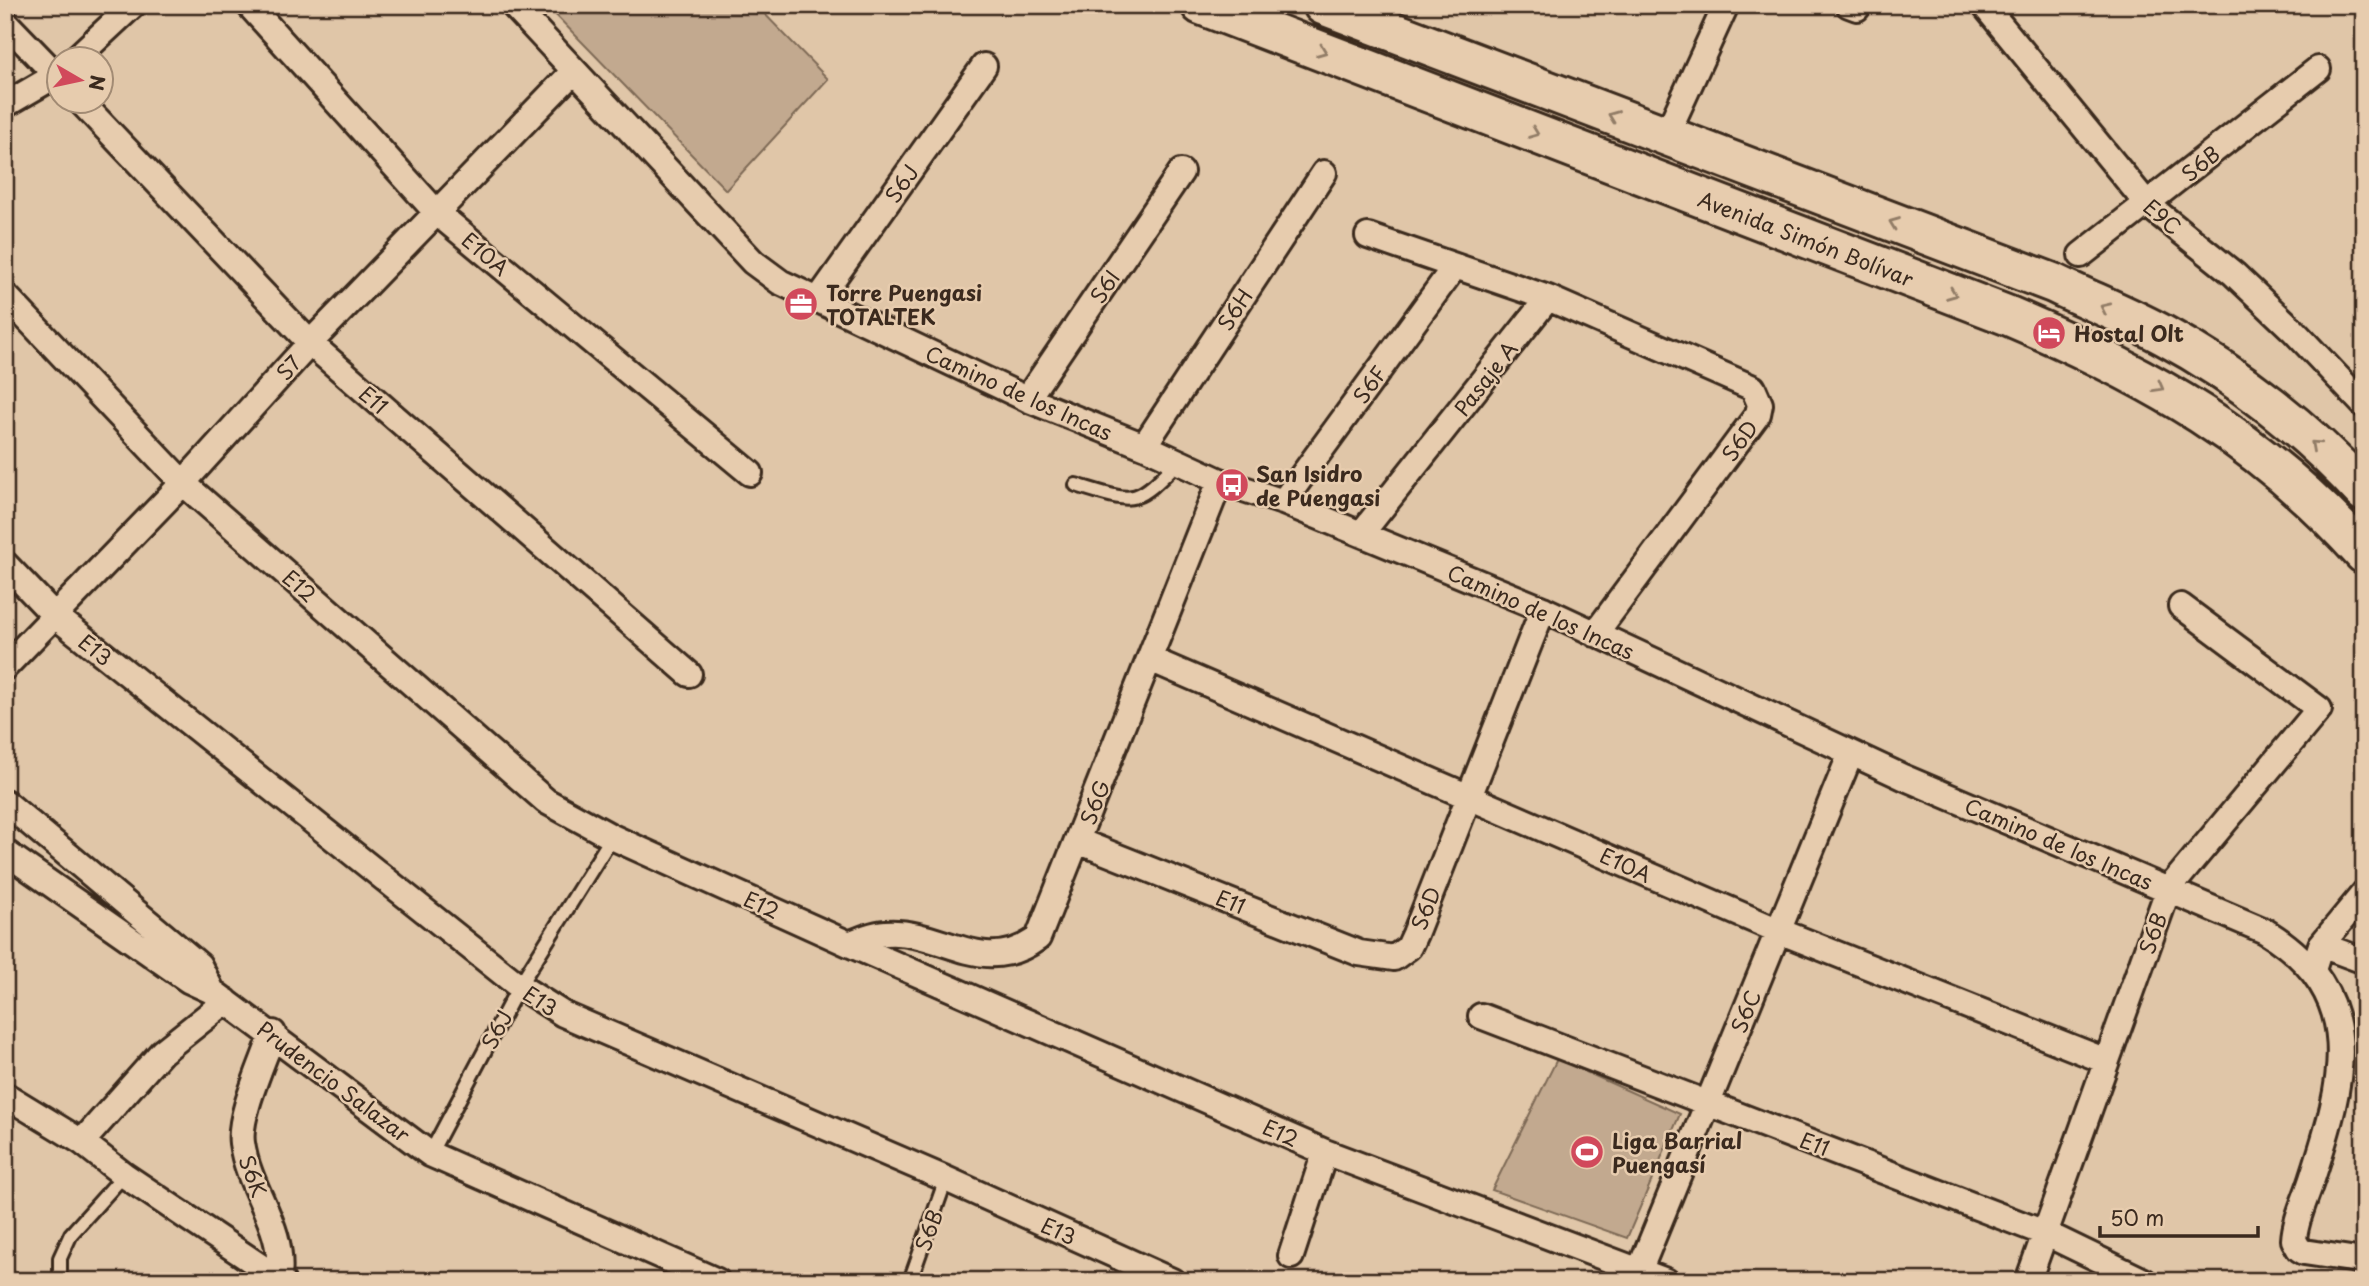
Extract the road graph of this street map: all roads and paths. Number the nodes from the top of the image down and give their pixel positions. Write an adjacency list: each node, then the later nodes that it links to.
1 (133, 5): 9 (street)
2 (249, 5): 21 (street, E10A)
3 (513, 5): 13 (street, Camino de los Incas)
4 (1201, 5): 40 (highway, Avenida Simón Bolívar, one-way to 40)
5 (1323, 5): 17 (highway, one-way to 5)
6 (1726, 5): 17 (street)
7 (1984, 5): 20 (street, E9C)
8 (5, 22): 10 (street)
9 (90, 46)
10 (46, 58)
11 (984, 66): 27 (street, S6J)
12 (2318, 69): 20 (street, S6B)
13 (574, 71): 21 (street, S7); 27 (street, Camino de los Incas)
14 (46, 81): 15 (street)
15 (5, 105)
16 (94, 116): 28 (street, E11)
17 (1666, 136): 37 (highway, one-way to 17)
18 (1181, 172): 29 (street, S6I)
19 (1324, 173): 31 (street, S6H)
20 (2148, 205): 23 (street, S6B); 30 (street, E9C)
21 (436, 212): 28 (street, S7); 33 (street, E10A)
22 (1368, 236): 24 (street)
23 (2081, 256)
24 (1455, 266): 26 (street); 38 (street, S6F)
25 (5, 295): 35 (street, E12)
26 (1548, 298): 39 (street, Pasaje A); 45 (street, S6D)
27 (818, 300): 29 (street, Camino de los Incas)
28 (310, 343): 35 (street, S7); 48 (street, E11)
29 (1027, 399): 31 (street, Camino de los Incas)
30 (2364, 405)
31 (1144, 446): 32 (street, Camino de los Incas)
32 (1178, 462): 34 (street, Camino de los Incas); 36 (lane)
33 (750, 473)
34 (1220, 481): 38 (street, Camino de los Incas); 46 (street, S6G)
35 (183, 483): 44 (street, S7); 52 (street, E12)
36 (1076, 485)
37 (2364, 492)
38 (1283, 502): 39 (street, Camino de los Incas)
39 (1361, 534): 43 (street, Camino de los Incas)
40 (2364, 554)
41 (5, 564): 44 (street, E13)
42 (2181, 606): 55 (street, S6B)
43 (1543, 609): 45 (street, Camino de los Incas); 50 (street, S6D)
44 (53, 614): 47 (street, S7); 63 (street, E13)
45 (1595, 634): 49 (street, Camino de los Incas)
46 (1150, 659): 50 (street, E10A); 53 (street, S6G)
47 (5, 667)
48 (689, 674)
49 (1852, 753): 55 (street, Camino de los Incas); 57 (street, S6C)
50 (1469, 795): 57 (street, E10A); 60 (street, S6D)
51 (5, 803): 64 (street, Prudencio Salazar)
52 (612, 837): 58 (street, E12); 63 (lane, S6J)
53 (1079, 841): 58 (street, S6G); 60 (street, E11)
54 (5, 852): 64 (street)
55 (2168, 890): 62 (street, Camino de los Incas); 67 (street, S6B)
56 (2364, 893): 59 (street)
57 (1779, 931): 67 (street, E10A); 69 (street, S6C)
58 (849, 944): 71 (street, E12)
59 (2321, 945): 61 (street); 62 (street)
60 (1385, 959)
61 (2364, 961)
62 (2313, 970): 77 (street, Camino de los Incas)
63 (520, 986): 72 (lane, S6J); 74 (street, E13)
64 (219, 996): 66 (street, Prudencio Salazar); 70 (street)
65 (1481, 1016): 69 (street, E11)
66 (273, 1033): 72 (street, Prudencio Salazar); 79 (street, S6K)
67 (2106, 1060): 75 (street, S6B)
68 (5, 1094): 70 (street)
69 (1707, 1101): 75 (street, E11); 78 (street, S6C)
70 (82, 1142): 73 (street)
71 (1325, 1152): 76 (street); 78 (street, E12)
72 (430, 1154): 81 (street, Prudencio Salazar)
73 (124, 1175): 79 (street); 80 (lane)
74 (946, 1179): 82 (lane, S6B); 83 (street, E13)
75 (2047, 1234): 85 (street, S6B); 86 (street, E11)
76 (1291, 1256)
77 (2364, 1261)
78 (1640, 1269): 84 (street, E12)
79 (280, 1280)
80 (60, 1281)
81 (717, 1281)
82 (910, 1281)
83 (1172, 1281)
84 (1666, 1281)
85 (2028, 1281)
86 (2144, 1281)

